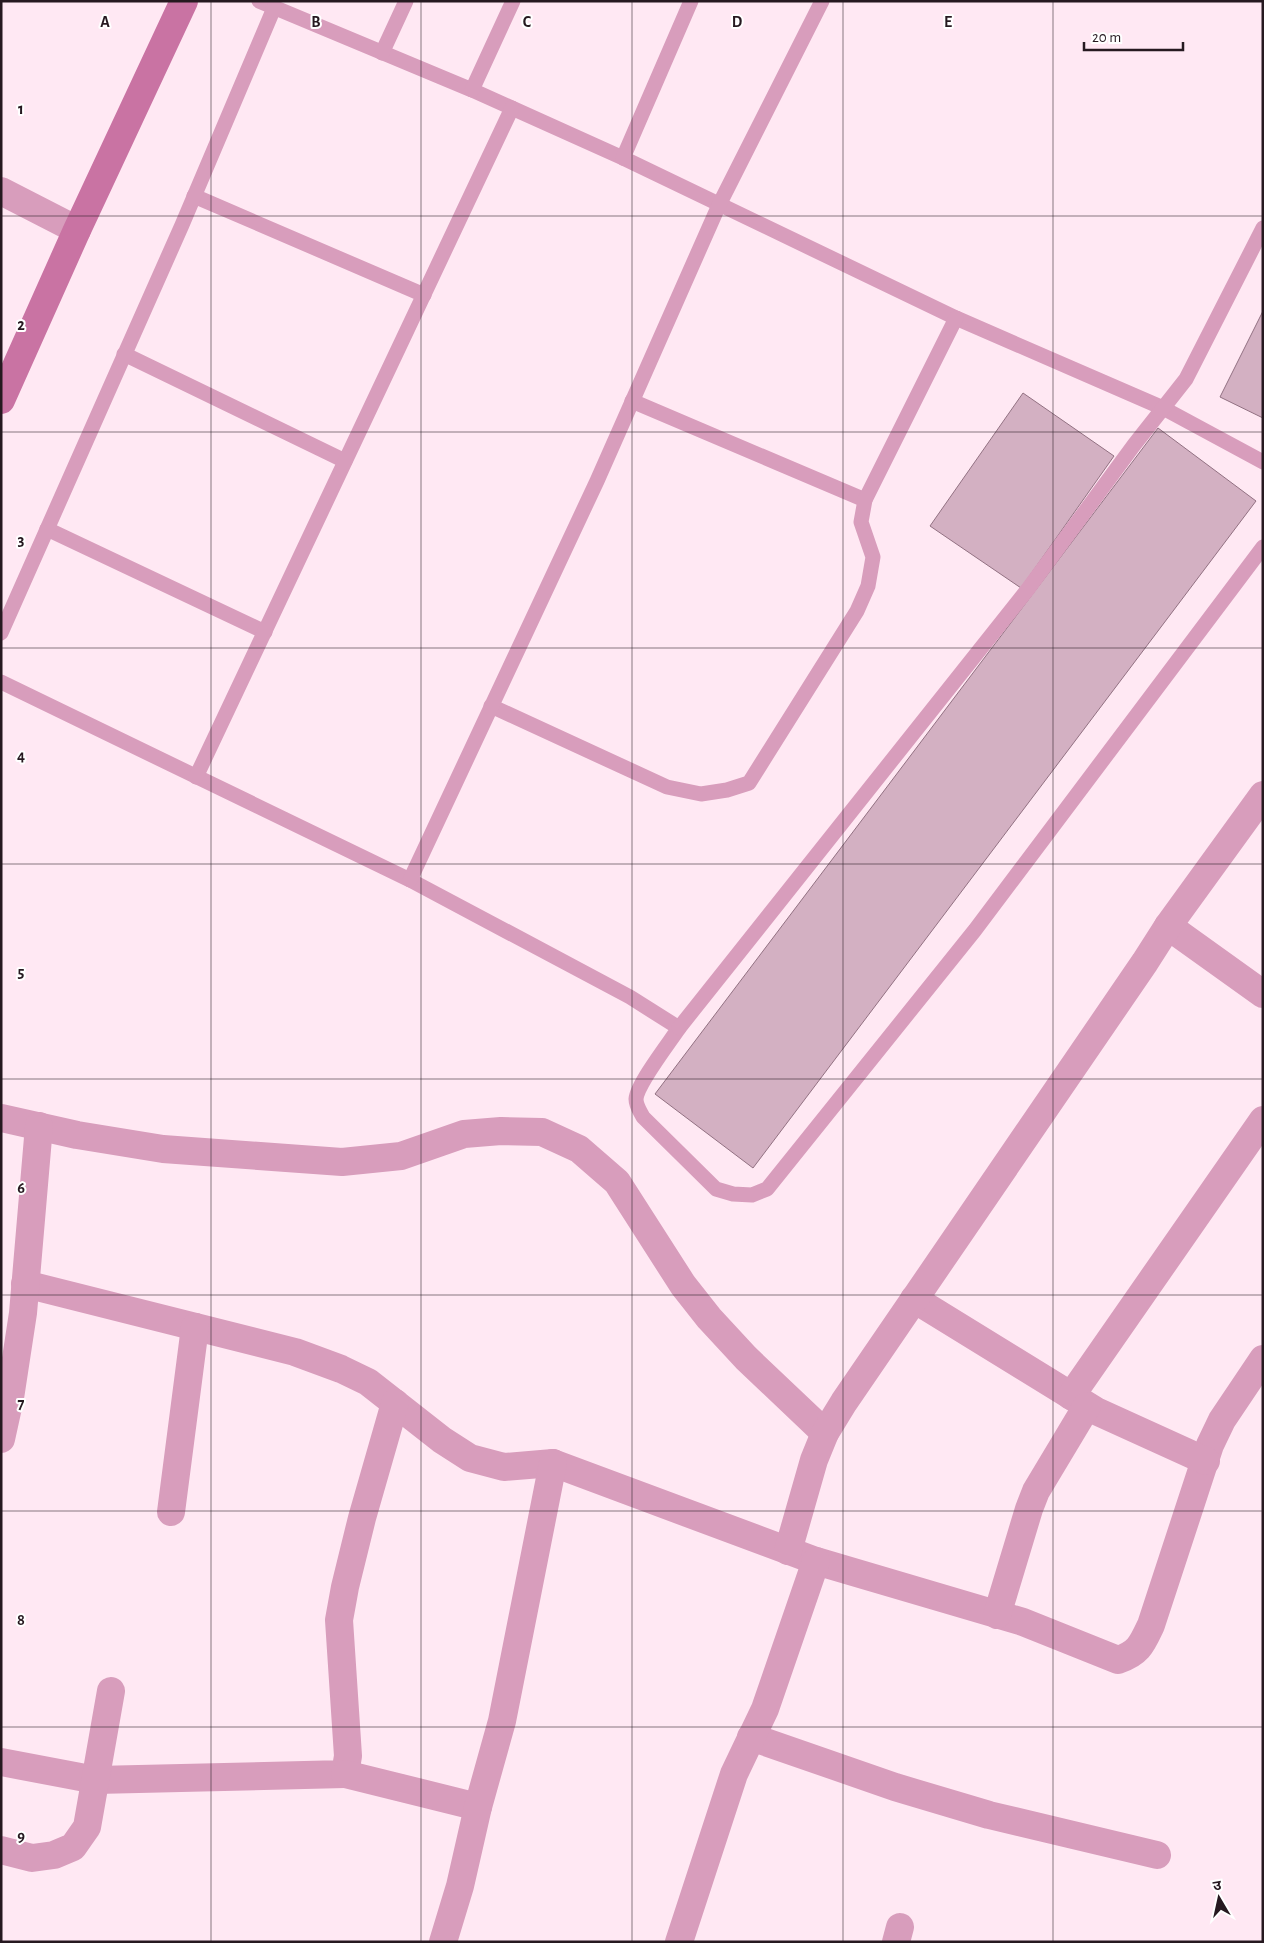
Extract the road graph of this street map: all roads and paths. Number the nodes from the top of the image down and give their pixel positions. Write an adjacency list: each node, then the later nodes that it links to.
1 (184, 1): 16 (street)
2 (259, 1): 7 (lane)
3 (406, 1): 8 (lane)
4 (512, 1): 9 (lane)
5 (691, 1): 11 (lane)
6 (822, 1): 14 (lane)
7 (274, 8): 8 (lane); 13 (lane)
8 (382, 53): 9 (lane)
9 (472, 90): 10 (lane)
10 (512, 108): 11 (lane); 17 (lane)
11 (623, 158): 14 (lane)
12 (1, 191): 16 (street)
13 (194, 196): 17 (lane); 19 (lane)
14 (719, 205): 18 (lane); 21 (lane)
15 (1263, 228): 22 (lane)
16 (77, 230): 20 (street)
17 (424, 295): 23 (lane)
18 (956, 318): 22 (lane); 25 (lane)
19 (124, 354): 23 (lane); 26 (lane)
20 (1, 400)
21 (632, 401): 25 (lane); 31 (lane)
22 (1163, 408): 24 (lane); 37 (lane)
23 (346, 461): 28 (lane)
24 (1263, 462)
25 (865, 500): 31 (lane)
26 (47, 529): 28 (lane); 29 (lane)
27 (1263, 547): 37 (lane)
28 (265, 632): 32 (lane)
29 (1, 633)
30 (1, 682): 32 (lane)
31 (492, 706): 34 (lane)
32 (196, 777): 34 (lane)
33 (1263, 795): 35 (street)
34 (410, 880): 37 (lane)
35 (1168, 926): 36 (street); 42 (street)
36 (1263, 994)
37 (678, 1028)
38 (1, 1118): 40 (street)
39 (1263, 1120): 45 (street)
40 (39, 1126): 41 (street); 47 (street)
41 (26, 1284): 43 (street); 48 (street)
42 (914, 1299): 45 (street); 47 (street)
43 (195, 1327): 46 (street); 51 (street)
44 (1263, 1359): 49 (street)
45 (1079, 1401): 49 (street); 54 (street)
46 (395, 1403): 50 (street); 58 (street)
47 (826, 1433): 52 (street)
48 (1, 1439)
49 (1206, 1461): 54 (street)
50 (553, 1463): 52 (street); 60 (street)
51 (171, 1512)
52 (788, 1551): 53 (street)
53 (816, 1562): 54 (street); 56 (street)
54 (997, 1615)
55 (111, 1691): 59 (street)
56 (750, 1737): 62 (street); 64 (street)
57 (1, 1762): 59 (street)
58 (345, 1774): 59 (street); 60 (street)
59 (96, 1780): 61 (street)
60 (478, 1806): 63 (street)
61 (1, 1850)
62 (1157, 1855)
63 (443, 1942)
64 (679, 1942)

